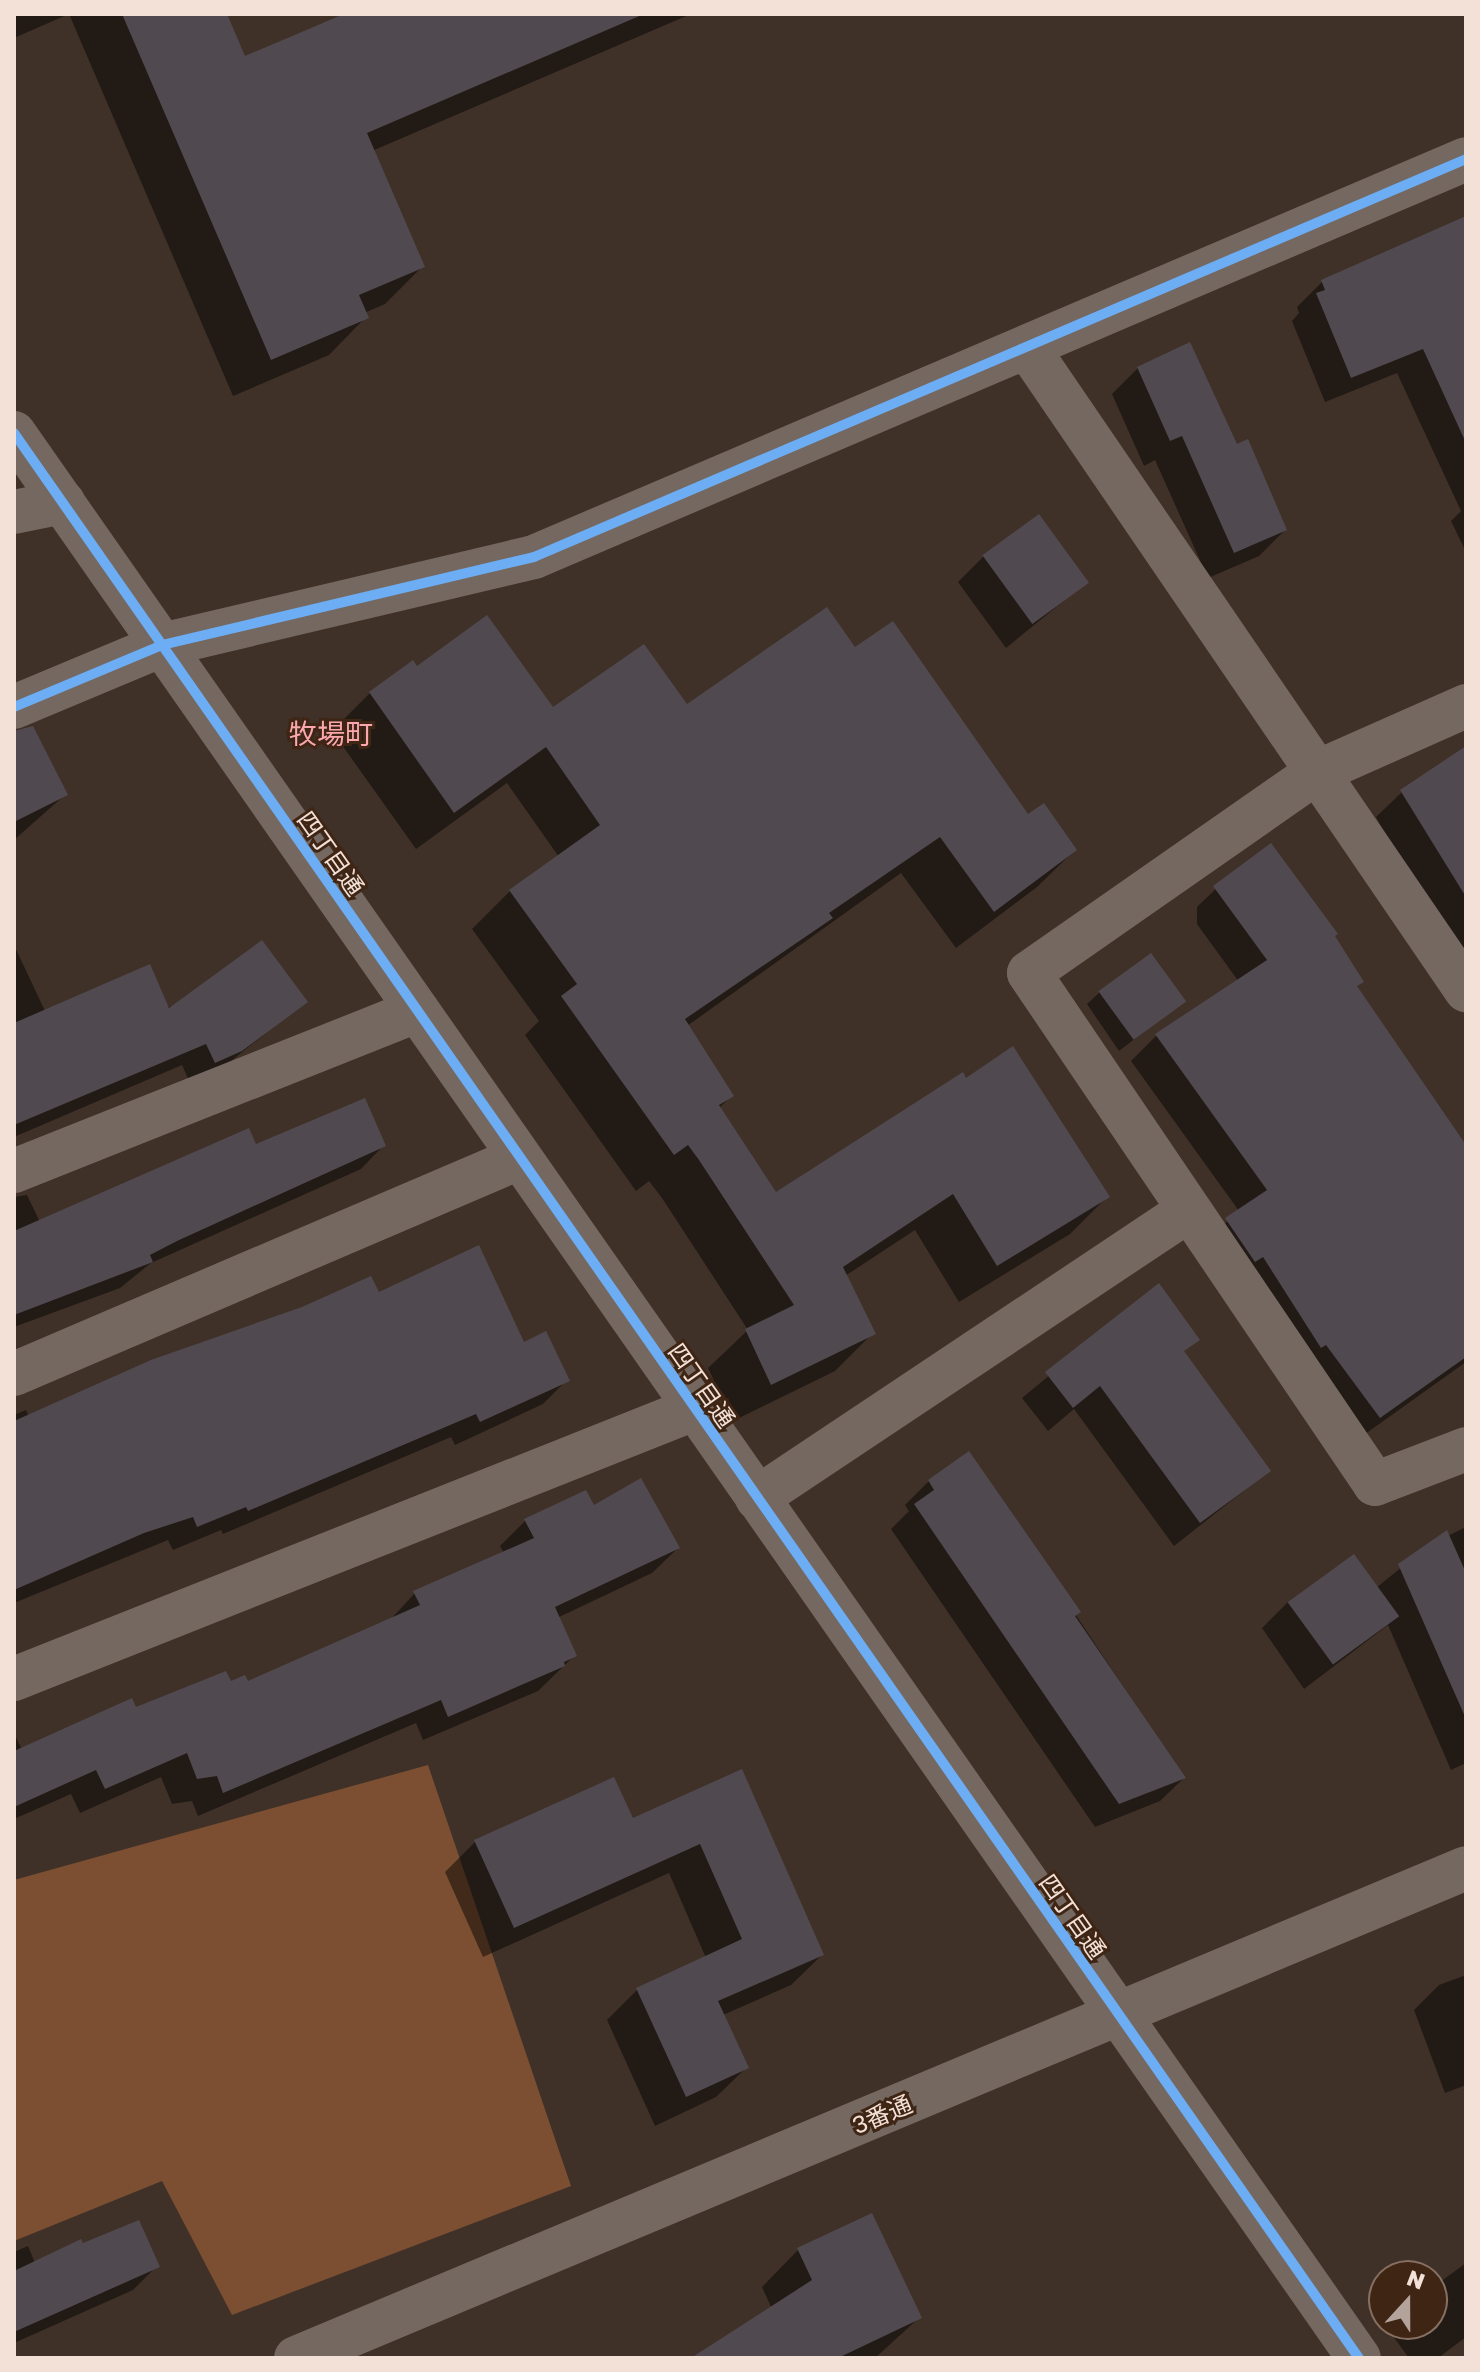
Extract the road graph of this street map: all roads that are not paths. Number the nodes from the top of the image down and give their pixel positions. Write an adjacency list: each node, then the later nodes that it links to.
1 (1466, 159): 2 (street)
2 (1027, 347): 6 (street); 9 (street)
3 (14, 433): 4 (street, 四丁目通)
4 (63, 502): 5 (street); 6 (street, 四丁目通)
5 (14, 512)
6 (162, 645): 8 (street); 11 (street, 四丁目通)
7 (1466, 706): 9 (street)
8 (14, 707)
9 (1317, 772): 10 (street); 14 (street)
10 (1466, 990)
11 (417, 1011): 12 (street, 四丁目通); 13 (street)
12 (519, 1158): 15 (street); 16 (street, 四丁目通)
13 (14, 1171)
14 (1189, 1210): 17 (street); 18 (street)
15 (14, 1374)
16 (694, 1409): 18 (street, 四丁目通); 19 (street)
17 (1466, 1449)
18 (757, 1498): 21 (street, 四丁目通)
19 (14, 1679)
20 (1466, 1868): 21 (street, 3番通)
21 (1118, 2016): 22 (street, 3番通); 23 (street, 四丁目通)
22 (297, 2358)
23 (1359, 2358)

